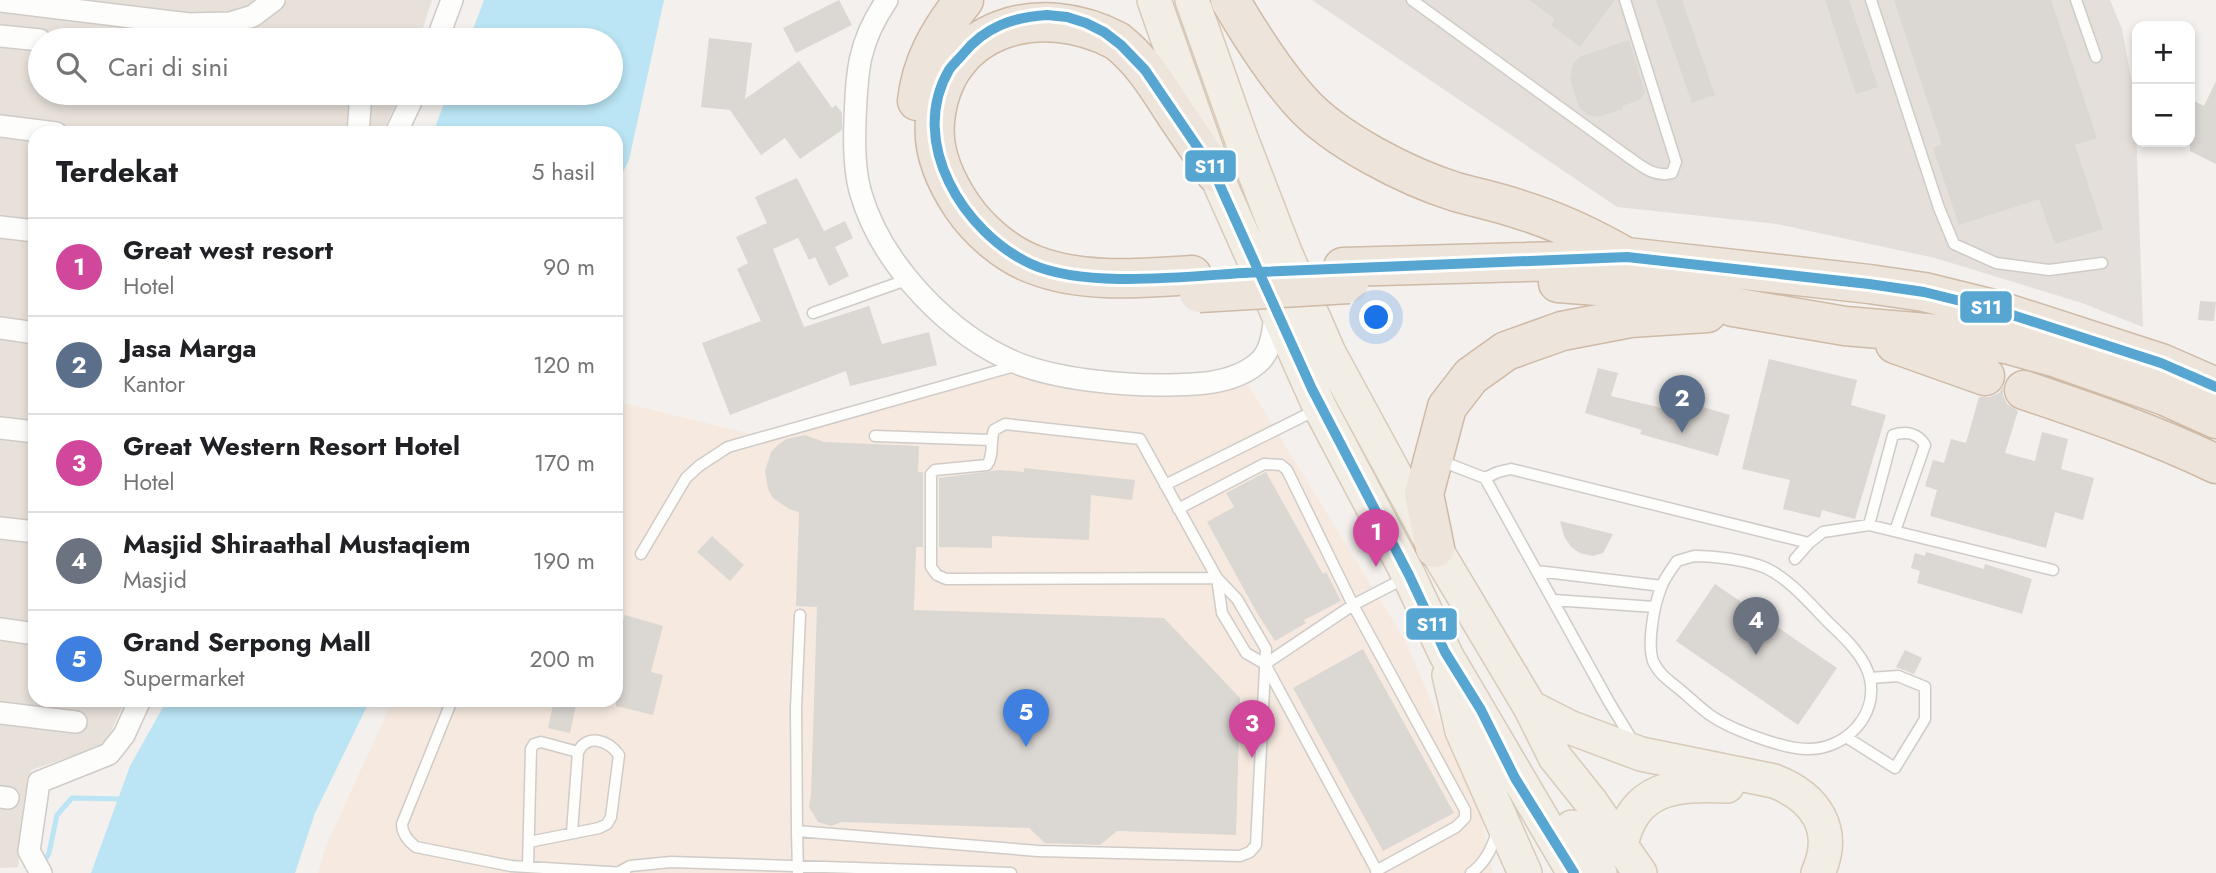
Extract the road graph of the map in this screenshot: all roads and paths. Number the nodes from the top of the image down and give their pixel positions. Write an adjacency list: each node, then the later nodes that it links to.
1 (274, 0): 12 (street)
2 (452, 0): 13 (street)
3 (887, 0): 29 (street)
4 (964, 0): 30 (highway)
5 (1154, 0): 23 (main road)
6 (1192, 0): 59 (main road)
7 (1230, 0): 26 (highway)
8 (1412, 0): 9 (lane)
9 (1625, 0)
10 (1871, 0): 27 (lane)
11 (2076, 0): 16 (lane)
12 (0, 1)
13 (442, 28)
14 (0, 36): 15 (street)
15 (28, 39)
16 (2096, 57)
17 (360, 105): 20 (street)
18 (409, 105): 21 (street)
19 (0, 126): 22 (street)
20 (359, 126)
21 (399, 126)
22 (28, 130)
23 (1214, 173): 30 (highway); 32 (main road)
24 (0, 227): 25 (street)
25 (28, 230)
26 (1627, 257): 28 (highway); 39 (highway)
27 (2102, 263)
28 (1346, 276): 30 (highway, bridge); 31 (highway)
29 (910, 279): 33 (lane); 37 (street)
30 (1196, 284)
31 (1733, 307): 34 (highway); 49 (highway)
32 (1276, 310): 37 (street); 42 (main road)
33 (813, 313)
34 (1844, 326): 38 (highway); 41 (highway)
35 (0, 328): 36 (street)
36 (28, 332)
37 (1019, 364): 60 (lane)
38 (1985, 376)
39 (2216, 387)
40 (2024, 390): 50 (highway)
41 (2165, 396): 43 (highway); 45 (highway)
42 (1320, 408): 52 (lane); 64 (main road)
43 (2216, 419)
44 (0, 428): 46 (street)
45 (2216, 429)
46 (28, 431)
47 (875, 436): 48 (lane)
48 (991, 440): 52 (lane); 65 (lane)
49 (1432, 458): 51 (lane); 59 (highway)
50 (2216, 464)
51 (1485, 478): 58 (lane); 63 (lane)
52 (1164, 485): 53 (lane)
53 (1178, 509): 65 (lane); 68 (lane)
54 (1869, 525): 57 (lane); 57 (lane); 58 (lane)
55 (0, 528): 56 (street)
56 (28, 531)
57 (1895, 531): 62 (lane)
58 (1809, 543): 61 (lane)
59 (1435, 548): 76 (main road)
60 (641, 554)
61 (1795, 559)
62 (2053, 570)
63 (1537, 571): 66 (lane); 67 (lane)
64 (1409, 576): 68 (lane); 73 (main road)
65 (1217, 578): 74 (lane); 74 (lane)
66 (1662, 586): 69 (lane); 75 (lane)
67 (1553, 600): 69 (lane); 83 (lane)
68 (1353, 605): 74 (lane); 94 (lane)
69 (1655, 607): 81 (lane)
70 (800, 615): 86 (lane)
71 (0, 629): 72 (street)
72 (28, 633)
73 (1447, 655): 84 (main road); 85 (main road)
74 (1265, 664): 86 (lane); 94 (lane)
75 (1870, 678): 81 (lane); 81 (lane)
76 (1530, 706): 83 (main road); 84 (main road)
77 (137, 707): 90 (street)
78 (449, 707): 91 (lane)
79 (0, 713): 80 (street)
80 (76, 722)
81 (1846, 737)
82 (578, 752): 87 (lane); 87 (lane); 88 (lane)
83 (1641, 754): 101 (main road)
84 (1566, 807): 89 (main road); 98 (main road); 99 (main road)
85 (1501, 818): 96 (lane); 97 (main road)
86 (797, 831): 92 (lane)
87 (572, 832): 88 (lane)
88 (528, 842): 91 (lane)
89 (1625, 859): 100 (main road)
90 (37, 867)
91 (528, 867): 93 (lane)
92 (797, 869): 93 (lane); 95 (lane)
93 (623, 872)
94 (1377, 872)
95 (1011, 873)
96 (1471, 873)
97 (1525, 873)
98 (1574, 873)
99 (1600, 873)
100 (1801, 873)
101 (1818, 873)

